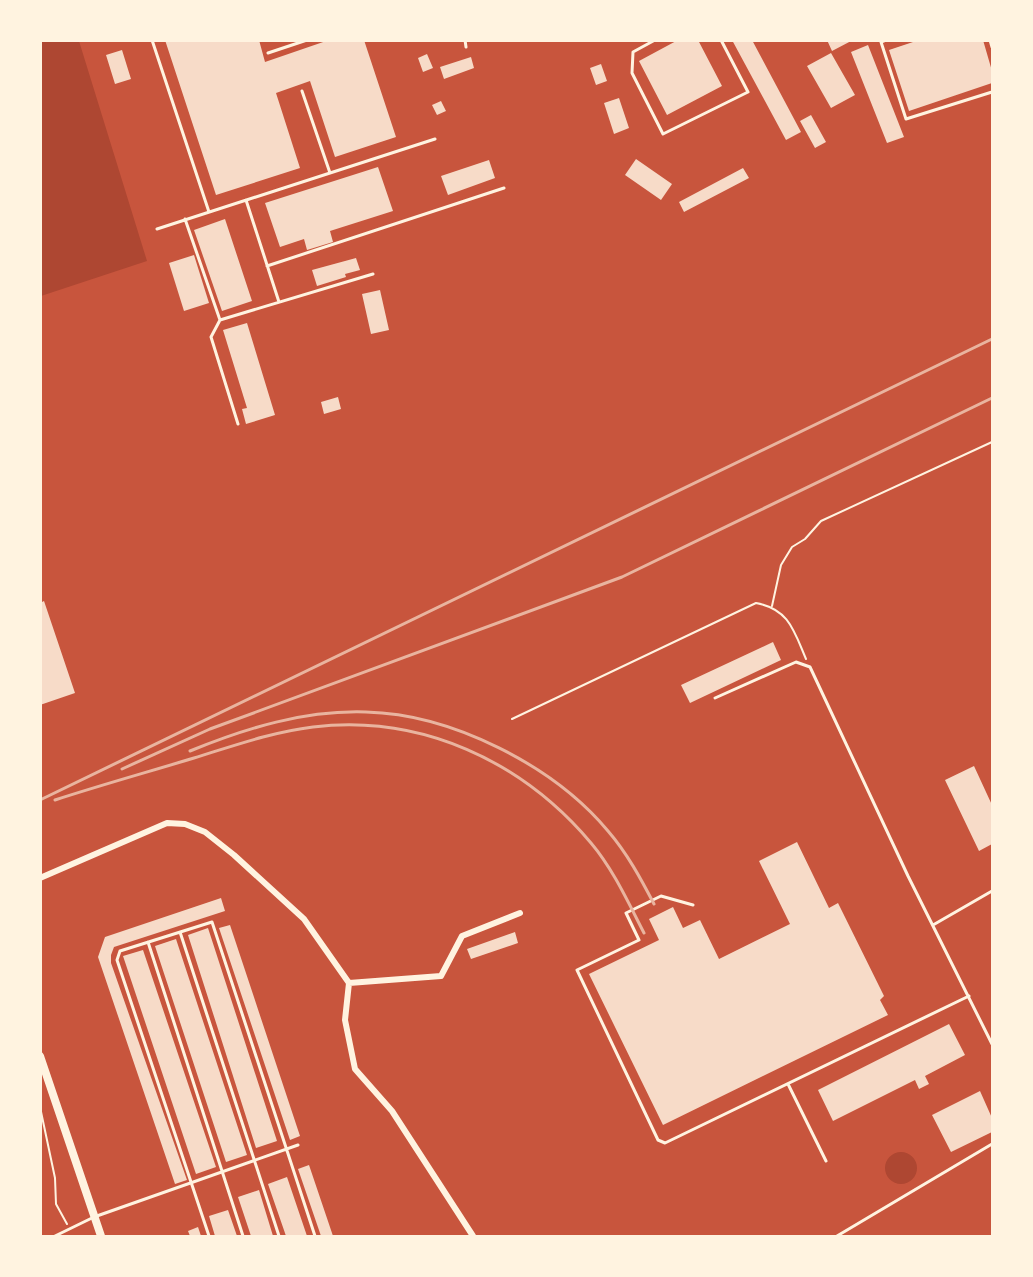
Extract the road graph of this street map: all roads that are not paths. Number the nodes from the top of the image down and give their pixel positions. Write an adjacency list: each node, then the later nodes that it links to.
1 (152, 40): 17 (lane)
2 (308, 40): 10 (lane)
3 (465, 40): 8 (lane)
4 (655, 40): 5 (lane)
5 (721, 40)
6 (885, 40): 12 (lane)
7 (990, 40): 9 (lane)
8 (466, 47)
9 (993, 47)
10 (268, 54)
11 (302, 91): 14 (lane)
12 (993, 92)
13 (435, 139): 14 (lane)
14 (330, 173): 16 (lane)
15 (504, 188): 20 (lane)
16 (246, 200): 17 (lane); 20 (lane)
17 (209, 212): 18 (lane)
18 (185, 219): 19 (lane); 23 (lane)
19 (157, 229)
20 (267, 266): 22 (lane)
21 (373, 274): 22 (lane)
22 (279, 302): 23 (lane)
23 (220, 320): 24 (lane)
24 (238, 424)
25 (715, 698): 30 (lane)
26 (40, 878): 33 (street)
27 (993, 891): 30 (lane)
28 (693, 905): 37 (lane)
29 (520, 913): 33 (street)
30 (933, 925): 34 (lane)
31 (180, 932): 32 (lane); 40 (lane); 41 (lane)
32 (148, 942): 43 (lane); 44 (lane)
33 (349, 983): 52 (street)
34 (969, 996): 35 (lane); 37 (lane)
35 (993, 1044)
36 (40, 1056): 45 (street)
37 (788, 1084): 42 (lane)
38 (993, 1144): 53 (lane)
39 (298, 1145): 40 (lane)
40 (286, 1150): 41 (lane); 51 (lane)
41 (254, 1161): 43 (lane); 50 (lane)
42 (826, 1161)
43 (222, 1172): 44 (lane); 49 (lane)
44 (191, 1183): 45 (lane); 48 (lane)
45 (94, 1217): 46 (lane); 47 (street)
46 (55, 1236)
47 (101, 1236)
48 (209, 1236)
49 (243, 1236)
50 (279, 1236)
51 (315, 1236)
52 (473, 1236)
53 (837, 1236)

